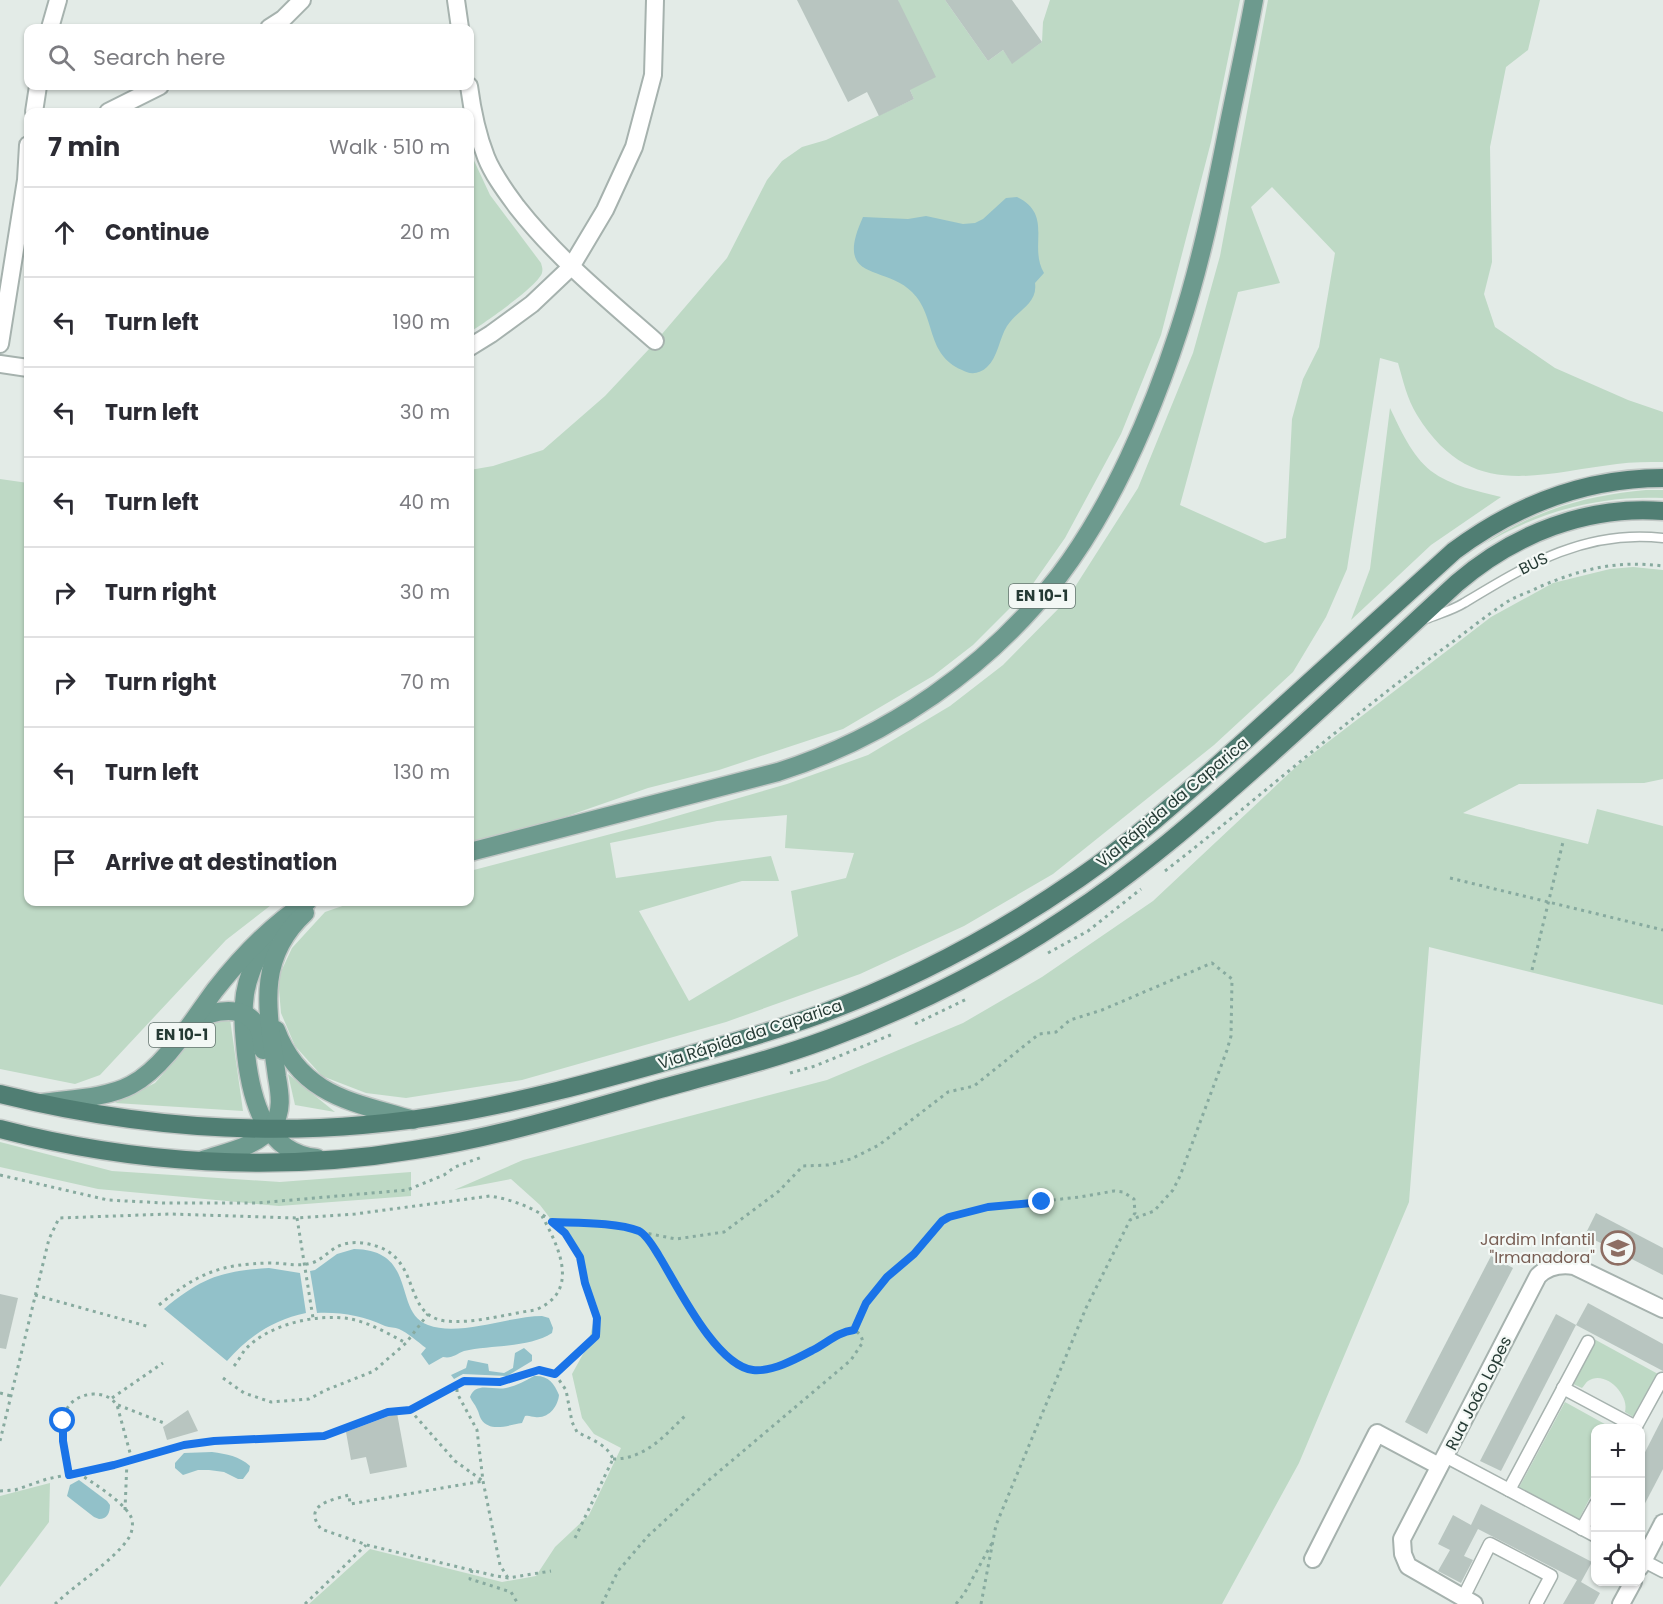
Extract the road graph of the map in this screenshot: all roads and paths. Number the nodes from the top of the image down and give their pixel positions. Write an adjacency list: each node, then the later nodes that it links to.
1 (58, 0): 6 (street)
2 (302, 0): 7 (street)
3 (456, 0): 8 (street)
4 (655, 0): 17 (street)
5 (1254, 0): 28 (main road, EN 10-1)
6 (51, 24)
7 (275, 24)
8 (459, 24)
9 (37, 90): 12 (street)
10 (152, 90): 13 (street)
11 (469, 90): 14 (street)
12 (35, 108)
13 (116, 108)
14 (471, 108)
15 (474, 123): 17 (street)
16 (24, 193): 19 (street)
17 (571, 267): 18 (street); 20 (street)
18 (655, 340)
19 (0, 344)
20 (474, 345)
21 (0, 364): 22 (street)
22 (24, 367)
23 (1663, 478): 41 (highway, Via Rápida da Caparica)
24 (1663, 511): 26 (highway, Via Rápida da Caparica)
25 (1663, 538): 26 (lane, BUS)
26 (1414, 624): 44 (highway, Via Rápida da Caparica)
27 (1563, 842): 30 (path)
28 (474, 851)
29 (1450, 878): 30 (path)
30 (1549, 902): 33 (path); 34 (path)
31 (315, 906): 35 (main road)
32 (299, 907): 36 (main road, EN 10-1); 37 (main road, EN 10-1)
33 (1663, 930)
34 (1532, 970)
35 (269, 1003): 39 (main road); 41 (main road)
36 (244, 1013): 37 (main road, EN 10-1); 39 (main road); 43 (main road, EN 10-1)
37 (186, 1029): 40 (main road, EN 10-1)
38 (0, 1094): 40 (highway, Via Rápida da Caparica)
39 (280, 1103): 43 (main road)
40 (40, 1104): 43 (highway, Via Rápida da Caparica)
41 (413, 1120): 43 (highway, Via Rápida da Caparica)
42 (0, 1129): 46 (highway, Via Rápida da Caparica)
43 (270, 1129): 44 (main road, EN 10-1); 46 (main road)
44 (349, 1159): 46 (highway, Via Rápida da Caparica)
45 (476, 1159): 47 (path)
46 (201, 1161)
47 (0, 1175)
48 (534, 1209): 49 (path); 51 (path); 57 (path)
49 (297, 1218): 53 (path); 54 (path)
50 (1130, 1220): 52 (path); 60 (path); 95 (path)
51 (552, 1222): 52 (path); 65 (path)
52 (641, 1232): 60 (path)
53 (303, 1264): 55 (path); 57 (path); 58 (path)
54 (35, 1295): 59 (path); 71 (path)
55 (159, 1305)
56 (1663, 1310): 83 (street, Rua João Lopes)
57 (428, 1314): 62 (path)
58 (313, 1318): 62 (path); 64 (path)
59 (150, 1327)
60 (854, 1330): 109 (path)
61 (1588, 1342): 69 (street)
62 (406, 1343): 66 (path)
63 (163, 1363): 72 (path)
64 (234, 1366)
65 (555, 1374): 68 (path); 80 (path)
66 (223, 1378)
67 (1662, 1379): 78 (street)
68 (457, 1385): 74 (path); 86 (path)
69 (1563, 1388): 77 (street); 87 (street)
70 (0, 1393): 71 (path)
71 (11, 1396): 79 (path)
72 (112, 1398): 73 (path); 85 (path)
73 (117, 1405): 76 (path); 81 (path)
74 (410, 1410): 81 (path); 86 (path)
75 (687, 1414): 80 (path)
76 (164, 1423)
77 (1629, 1424)
78 (1638, 1424)
79 (0, 1442)
80 (613, 1459): 94 (path)
81 (132, 1460): 82 (path)
82 (127, 1461): 84 (path); 89 (path)
83 (1442, 1461): 87 (street); 98 (street); 105 (street, Rua João Lopes)
84 (78, 1473): 85 (path); 89 (path)
85 (69, 1475): 88 (path)
86 (483, 1481): 96 (path); 103 (path)
87 (1509, 1490): 92 (street)
88 (0, 1491)
89 (125, 1510): 106 (path)
90 (1591, 1513): 92 (street)
91 (1663, 1523): 97 (street)
92 (1582, 1528): 93 (street)
93 (1591, 1533)
94 (575, 1538)
95 (994, 1538): 110 (path); 111 (path)
96 (367, 1545): 100 (path); 107 (path)
97 (1645, 1556)
98 (1313, 1559)
99 (1645, 1563): 102 (street)
100 (472, 1570): 103 (path); 108 (path)
101 (551, 1571): 103 (path)
102 (1663, 1571)
103 (508, 1578)
104 (1630, 1586): 113 (street)
105 (1469, 1601): 112 (street)
106 (56, 1604)
107 (305, 1604)
108 (518, 1604)
109 (602, 1604)
110 (956, 1604)
111 (981, 1604)
112 (1536, 1604)
113 (1621, 1604)

